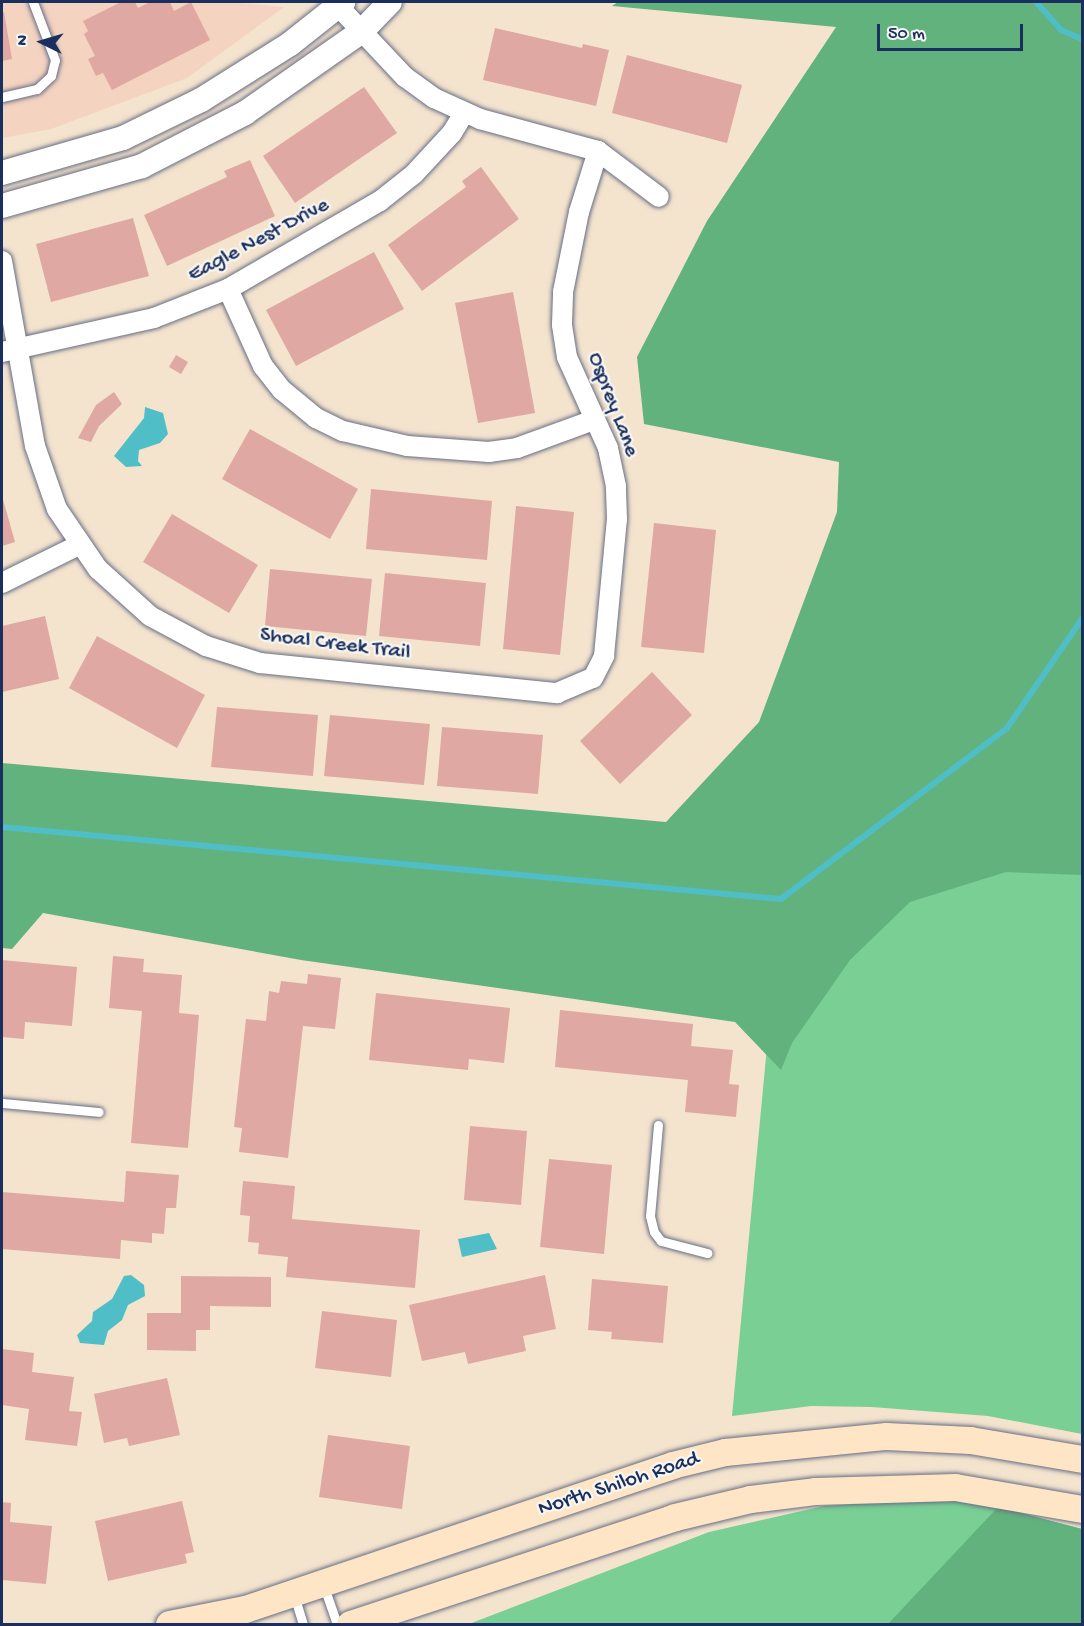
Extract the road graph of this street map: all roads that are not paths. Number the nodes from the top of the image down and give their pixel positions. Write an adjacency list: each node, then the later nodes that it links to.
1 (33, 2): 5 (lane)
2 (390, 2): 4 (street)
3 (340, 4): 4 (street); 8 (street)
4 (362, 30): 6 (street); 10 (street)
5 (2, 97)
6 (464, 113): 7 (street); 12 (street, Eagle Nest Drive)
7 (598, 151): 9 (street); 14 (street, Osprey Lane)
8 (2, 173)
9 (659, 197)
10 (2, 206)
11 (2, 261): 13 (street, Shoal Creek Trail)
12 (228, 289): 13 (street, Eagle Nest Drive); 14 (street)
13 (10, 350): 15 (street, Shoal Creek Trail)
14 (594, 420): 17 (street, Osprey Lane)
15 (79, 545): 16 (street); 17 (street, Shoal Creek Trail)
16 (2, 583)
17 (593, 678)
18 (2, 1103): 19 (lane)
19 (99, 1112)
20 (658, 1125): 21 (lane)
21 (706, 1253)
22 (1083, 1459): 24 (main road, North Shiloh Road)
23 (1083, 1509): 29 (main road)
24 (323, 1584): 25 (main road, North Shiloh Road); 28 (lane)
25 (293, 1593): 26 (main road, North Shiloh Road); 27 (lane)
26 (169, 1624)
27 (303, 1624)
28 (338, 1624)
29 (351, 1624)

